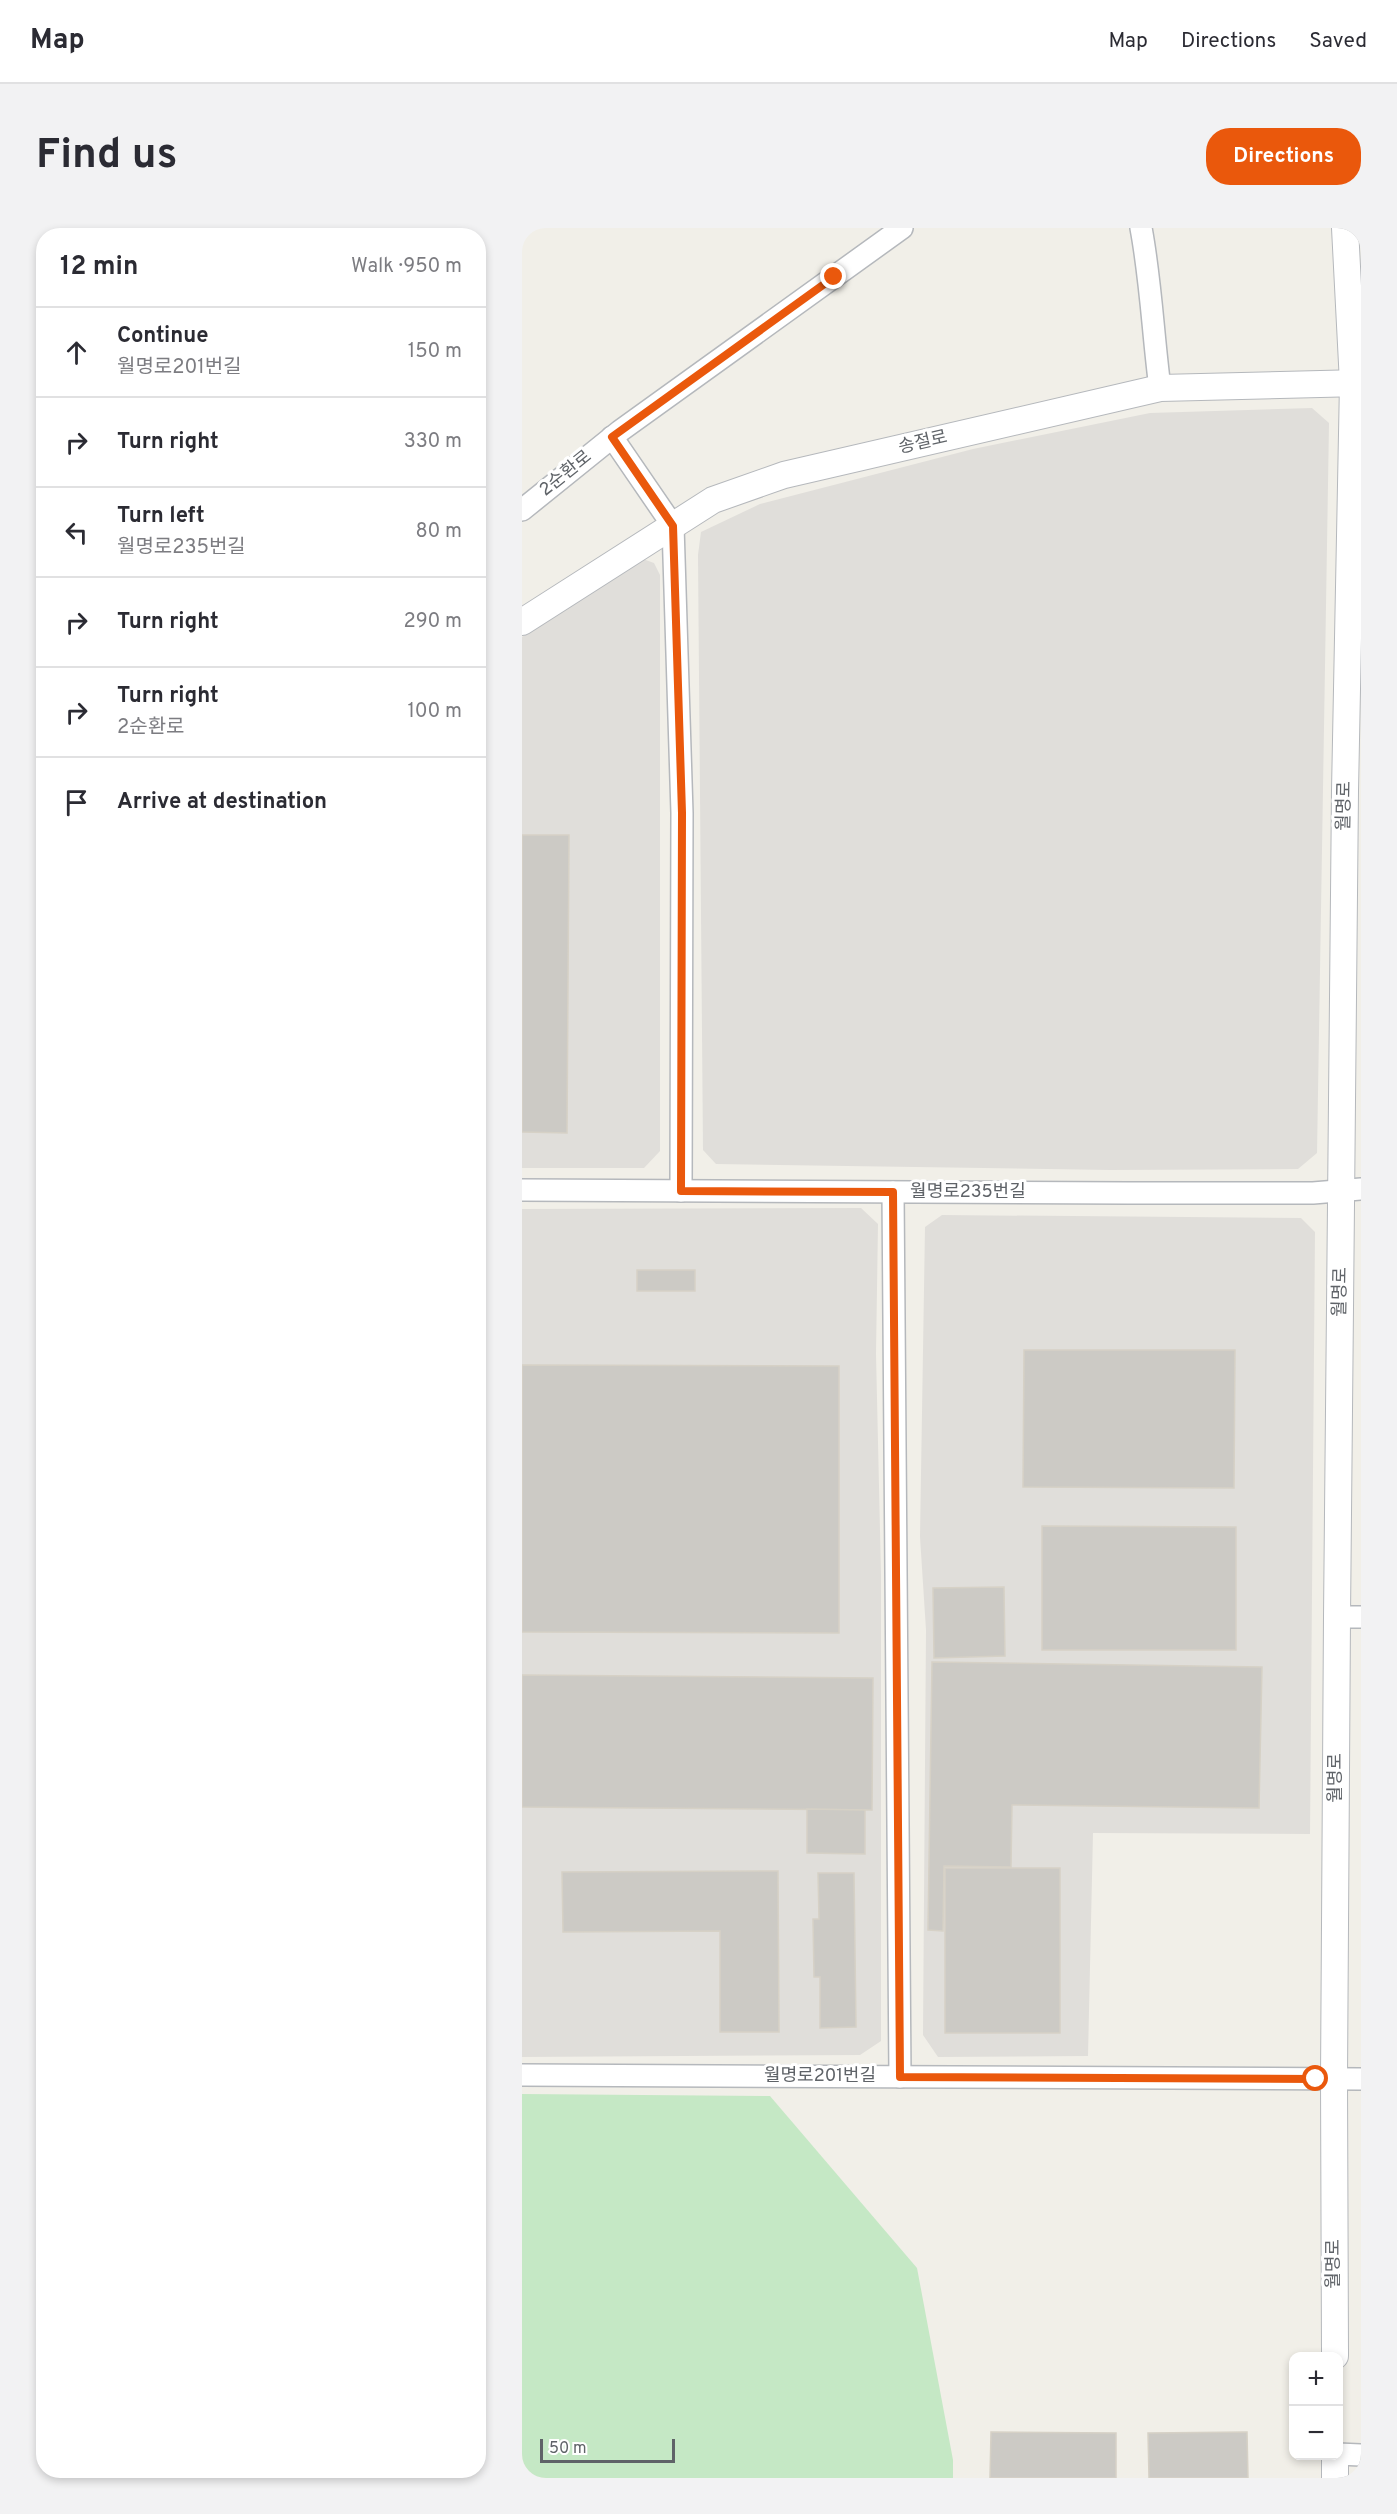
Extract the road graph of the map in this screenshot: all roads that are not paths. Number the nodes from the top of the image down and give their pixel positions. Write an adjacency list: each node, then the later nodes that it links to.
1 (902, 228): 6 (street, 2순환로)
2 (1141, 228): 5 (street)
3 (1345, 228): 4 (street, 월명로)
4 (1357, 383): 5 (street, 송절로); 10 (street, 월명로)
5 (1160, 388): 8 (street, 송절로)
6 (612, 437): 7 (street, 2순환로); 8 (street)
7 (522, 510)
8 (673, 526): 9 (street, 송절로); 13 (street)
9 (522, 622)
10 (1353, 791): 11 (street, 월명로)
11 (1352, 1188): 14 (street, 월명로235번길); 15 (street, 월명로)
12 (522, 1190): 13 (street, 월명로235번길)
13 (681, 1191): 14 (street, 월명로235번길)
14 (893, 1192): 17 (street)
15 (1349, 1617): 18 (street, 월명로)
16 (522, 2075): 17 (street, 월명로201번길)
17 (900, 2077): 18 (street, 월명로201번길)
18 (1334, 2079): 19 (street, 월명로201번길); 20 (street, 월명로)
19 (1361, 2079)
20 (1335, 2352)
21 (1361, 2454): 22 (street)
22 (1343, 2455)
23 (1337, 2460): 24 (street)
24 (1335, 2478)

